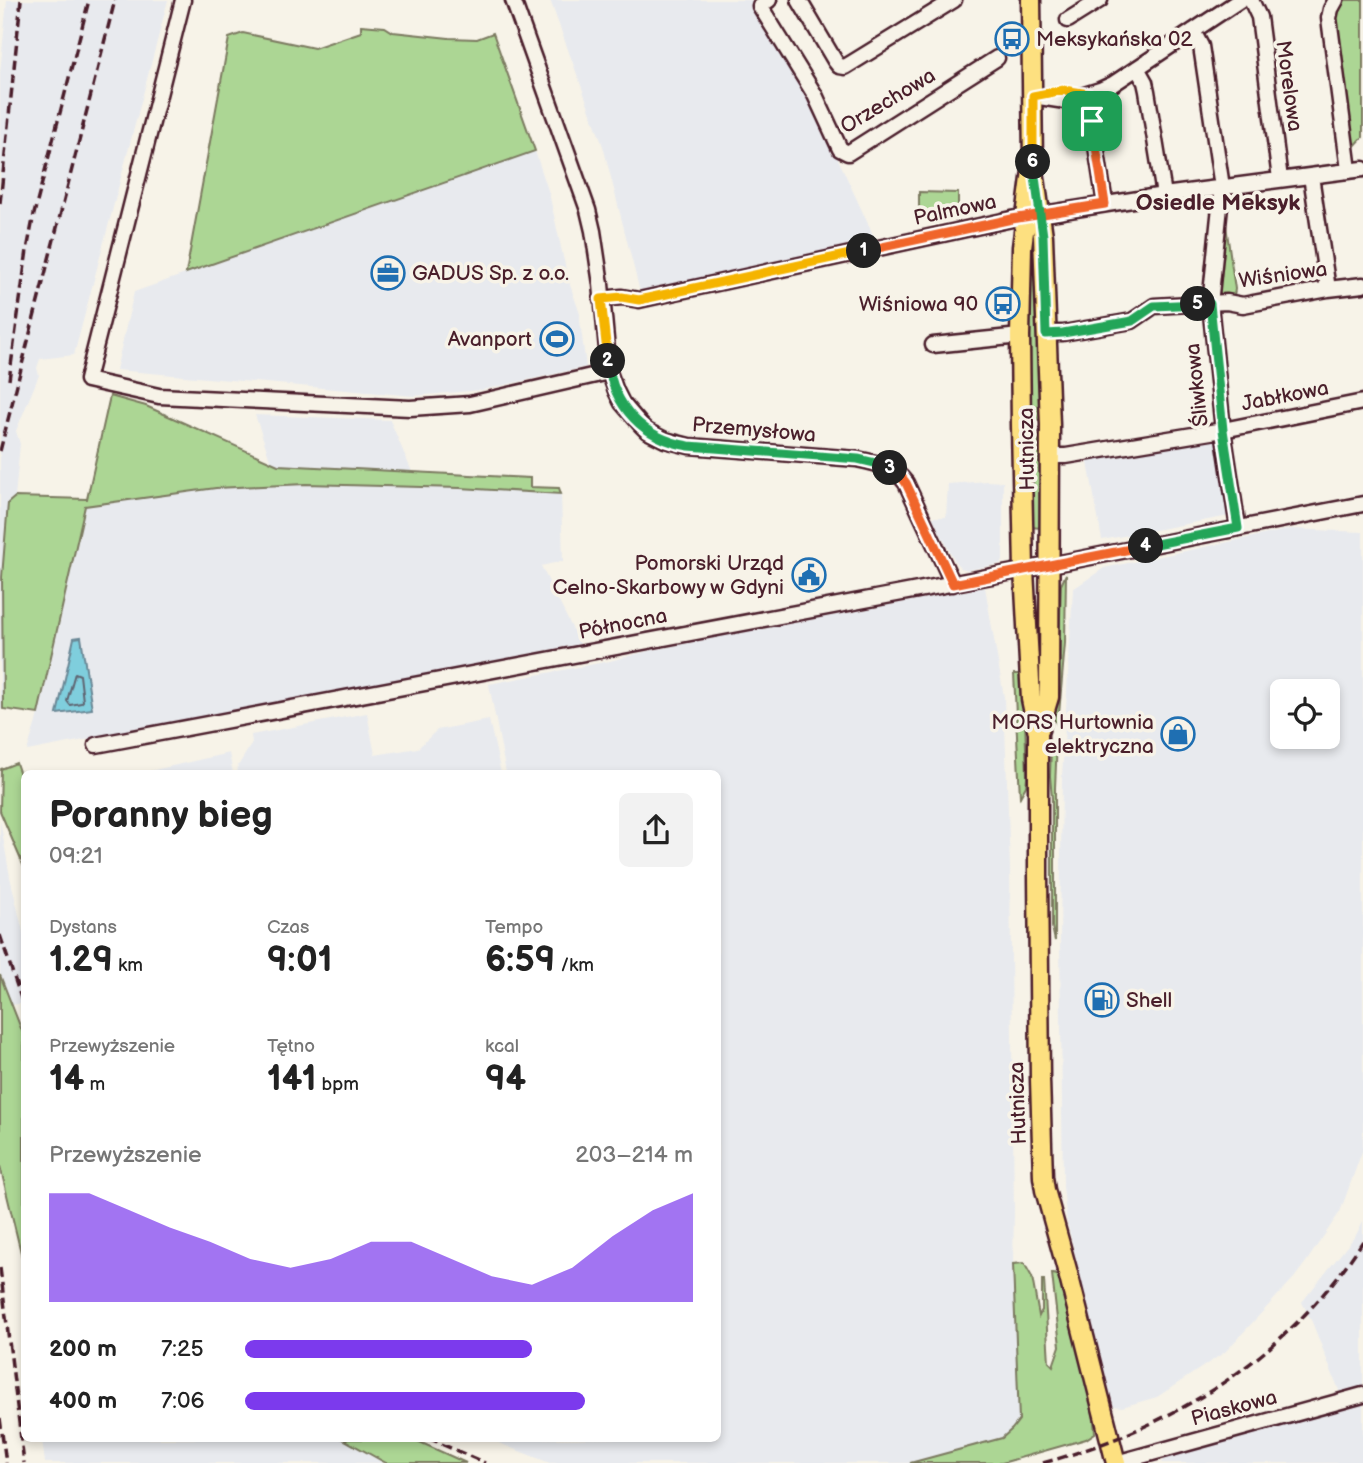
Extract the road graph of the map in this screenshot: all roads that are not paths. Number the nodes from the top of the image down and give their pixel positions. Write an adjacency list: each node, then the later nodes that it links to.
1 (183, 0): 31 (street)
2 (513, 0): 26 (street, Przemysłowa)
3 (769, 0): 13 (street, Orzechowa)
4 (799, 0): 5 (street)
5 (954, 0)
6 (1031, 0): 16 (main road, Hutnicza)
7 (1100, 0): 11 (street)
8 (1240, 0): 12 (street)
9 (1251, 0): 19 (street, Morelowa)
10 (1336, 0): 17 (street)
11 (1068, 20)
12 (1193, 31): 14 (street); 20 (street, Śliwkowa)
13 (997, 58)
14 (1137, 68): 15 (street); 21 (street)
15 (1088, 94): 16 (street); 22 (street)
16 (1033, 96): 23 (main road, Hutnicza)
17 (1358, 169): 18 (street, Palmowa)
18 (1311, 176): 19 (street, Palmowa); 25 (street)
19 (1280, 179): 20 (street, Palmowa)
20 (1222, 187): 21 (street, Palmowa); 27 (street, Śliwkowa)
21 (1164, 195): 22 (street, Palmowa)
22 (1105, 204): 23 (street, Palmowa)
23 (1033, 216): 26 (street, Palmowa); 28 (main road, Hutnicza); 29 (main road, Hutnicza)
24 (1363, 285): 25 (street, Wiśniowa)
25 (1328, 289): 27 (street, Wiśniowa)
26 (601, 299): 31 (street, Przemysłowa)
27 (1210, 304): 28 (street, Wiśniowa); 35 (street, Śliwkowa)
28 (1046, 334): 33 (main road, Hutnicza)
29 (1020, 336): 30 (street); 34 (main road, Hutnicza)
30 (933, 345)
31 (610, 372): 41 (street, Przemysłowa)
32 (1363, 402): 35 (street, Jabłkowa)
33 (1050, 425): 34 (main road); 36 (main road, Hutnicza)
34 (1021, 426): 40 (main road, Hutnicza)
35 (1223, 430): 36 (street, Jabłkowa); 38 (street, Śliwkowa)
36 (1050, 456): 39 (main road, Hutnicza)
37 (1363, 504): 38 (street, Północna)
38 (1238, 528): 39 (street, Północna)
39 (1050, 565): 40 (street, Północna); 42 (main road, Hutnicza)
40 (1024, 570): 41 (street, Północna); 42 (main road, Hutnicza)
41 (953, 584): 43 (street, Północna)
42 (1038, 733): 45 (main road, Hutnicza)
43 (96, 745)
44 (1363, 1395): 45 (street, Piaskowa)
45 (1116, 1463)

